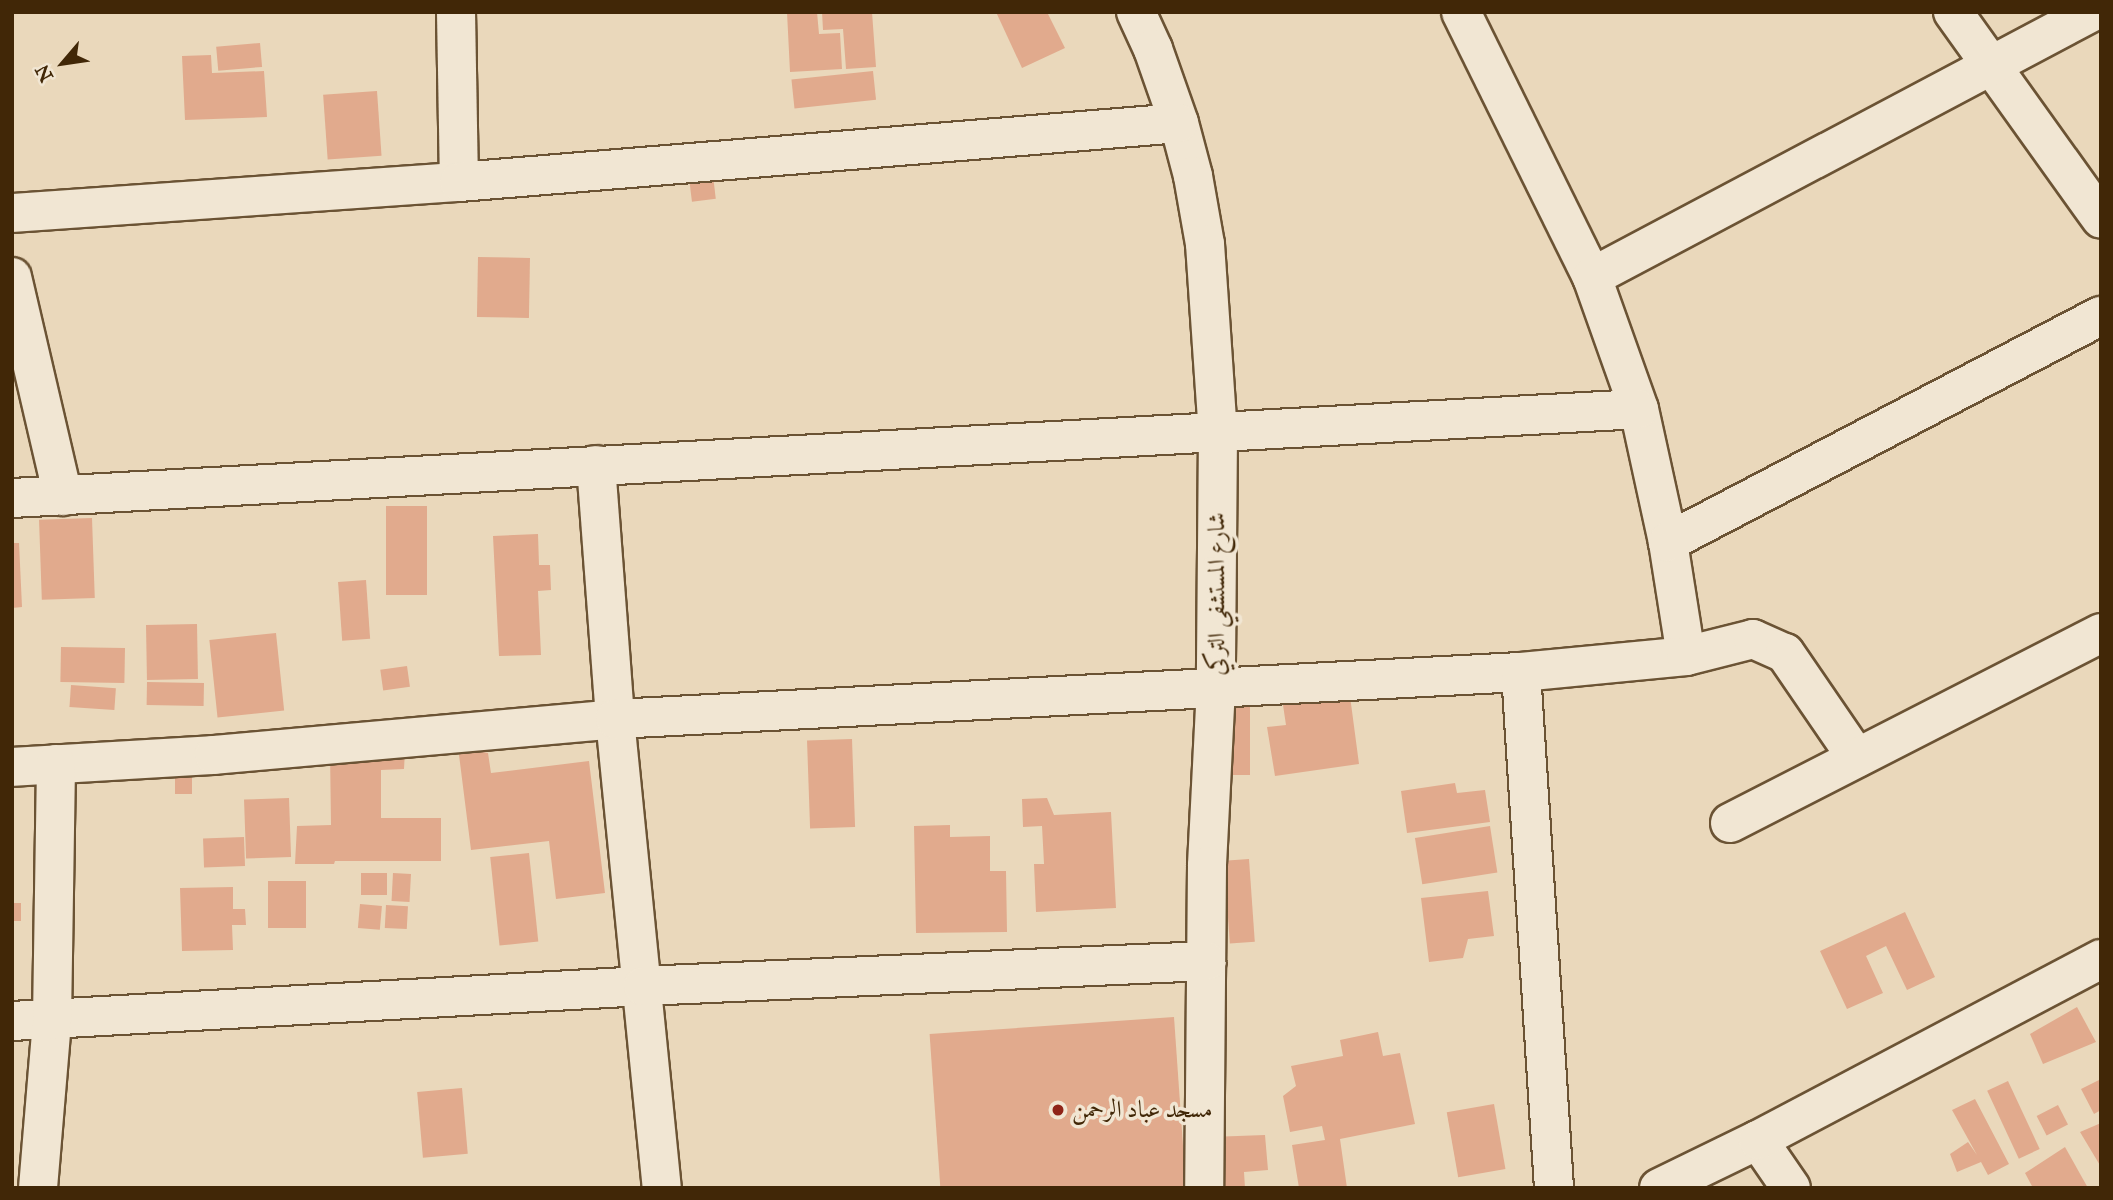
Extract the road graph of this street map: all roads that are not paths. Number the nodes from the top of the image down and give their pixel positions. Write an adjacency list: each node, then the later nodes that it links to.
1 (456, 12): 8 (street)
2 (1136, 12): 7 (street, شارع المستشفي التركي)
3 (1953, 12): 6 (street)
4 (2092, 12): 6 (street)
5 (1469, 15): 12 (street)
6 (1989, 66): 10 (street); 12 (street)
7 (1179, 123): 8 (street); 15 (street, شارع المستشفي التركي)
8 (459, 182): 9 (street)
9 (12, 213)
10 (2101, 219)
11 (12, 277): 17 (street)
12 (1592, 277): 14 (street)
13 (2101, 316): 19 (street)
14 (1639, 410): 15 (street); 19 (street)
15 (1217, 434): 16 (street); 23 (street, شارع المستشفي التركي)
16 (596, 465): 17 (street); 24 (street)
17 (63, 496): 18 (street)
18 (12, 498)
19 (1668, 542): 21 (street)
20 (2101, 633): 25 (street)
21 (1686, 656): 22 (street); 25 (street)
22 (1521, 672): 23 (street); 38 (street)
23 (1216, 687): 24 (street); 30 (street, شارع المستشفي التركي)
24 (615, 719): 26 (street); 31 (street)
25 (1857, 758): 28 (street)
26 (56, 764): 27 (street); 32 (street)
27 (12, 766)
28 (1730, 823)
29 (2101, 959): 34 (street)
30 (1206, 961): 31 (street); 37 (street, شارع المستشفي التركي)
31 (643, 986): 32 (street); 36 (street)
32 (52, 1020): 33 (street); 35 (street)
33 (12, 1021)
34 (1758, 1140): 39 (street); 40 (street)
35 (38, 1188)
36 (662, 1188)
37 (1204, 1188)
38 (1554, 1188)
39 (1659, 1188)
40 (1791, 1188)

